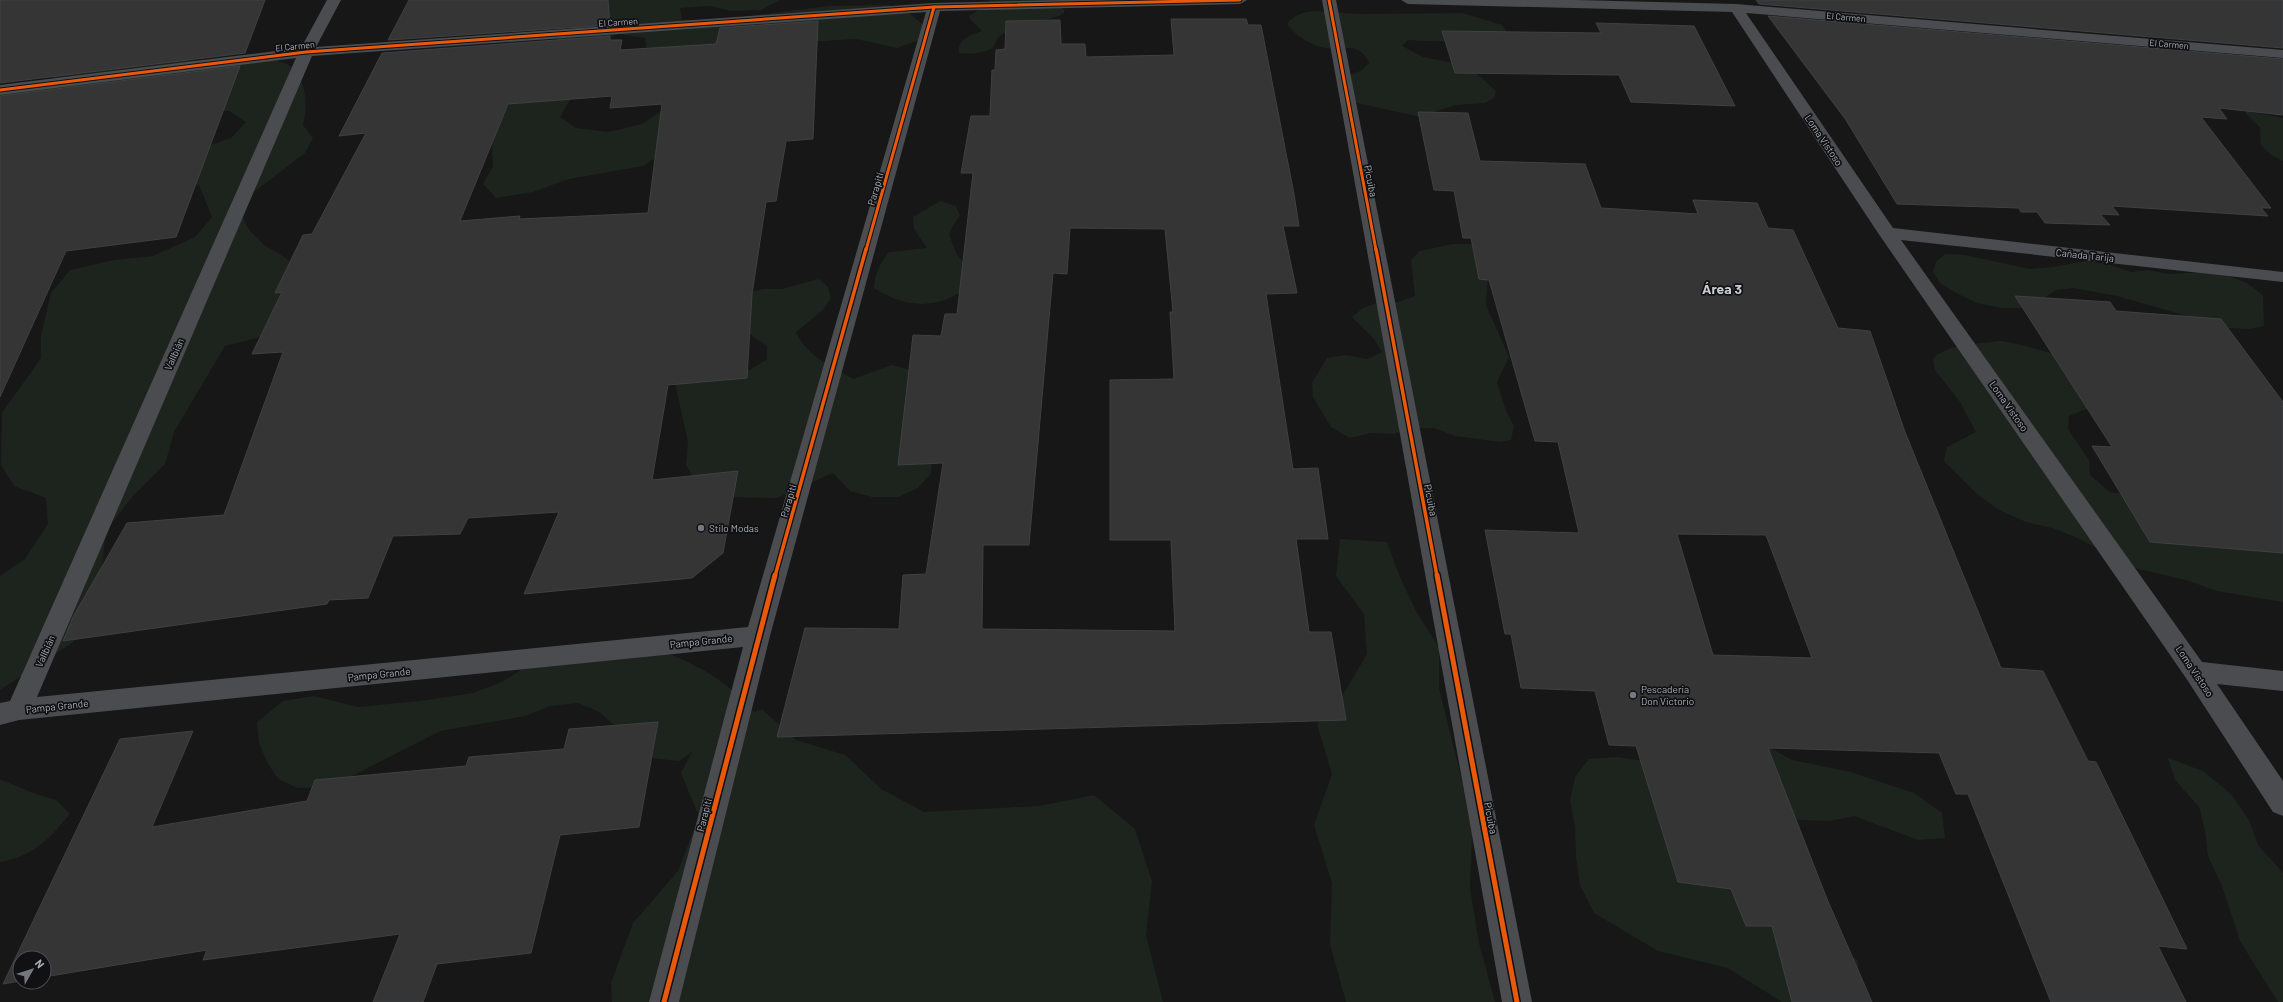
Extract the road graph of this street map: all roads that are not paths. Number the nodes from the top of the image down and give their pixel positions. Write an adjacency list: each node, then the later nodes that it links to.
1 (334, 0): 7 (street, Vallbián)
2 (1240, 0): 5 (street, El Carmen)
3 (1329, 0): 18 (street, Picuiba)
4 (1408, 0): 6 (street, El Carmen)
5 (934, 7): 7 (street, El Carmen); 12 (street, Parapití)
6 (1736, 8): 8 (street, El Carmen); 10 (street, Loma Vistoso)
7 (306, 52): 9 (street, El Carmen); 15 (street, Vallbián)
8 (2283, 54)
9 (0, 90)
10 (1887, 233): 11 (street, Cañada Tarija); 13 (street, Loma Vistoso)
11 (2283, 277)
12 (758, 636): 15 (street, Pampa Grande); 17 (street, Parapití)
13 (2196, 671): 14 (street); 16 (street, Loma Vistoso)
14 (2283, 682)
15 (10, 712)
16 (2283, 804)
17 (664, 1002)
18 (1517, 1002)

